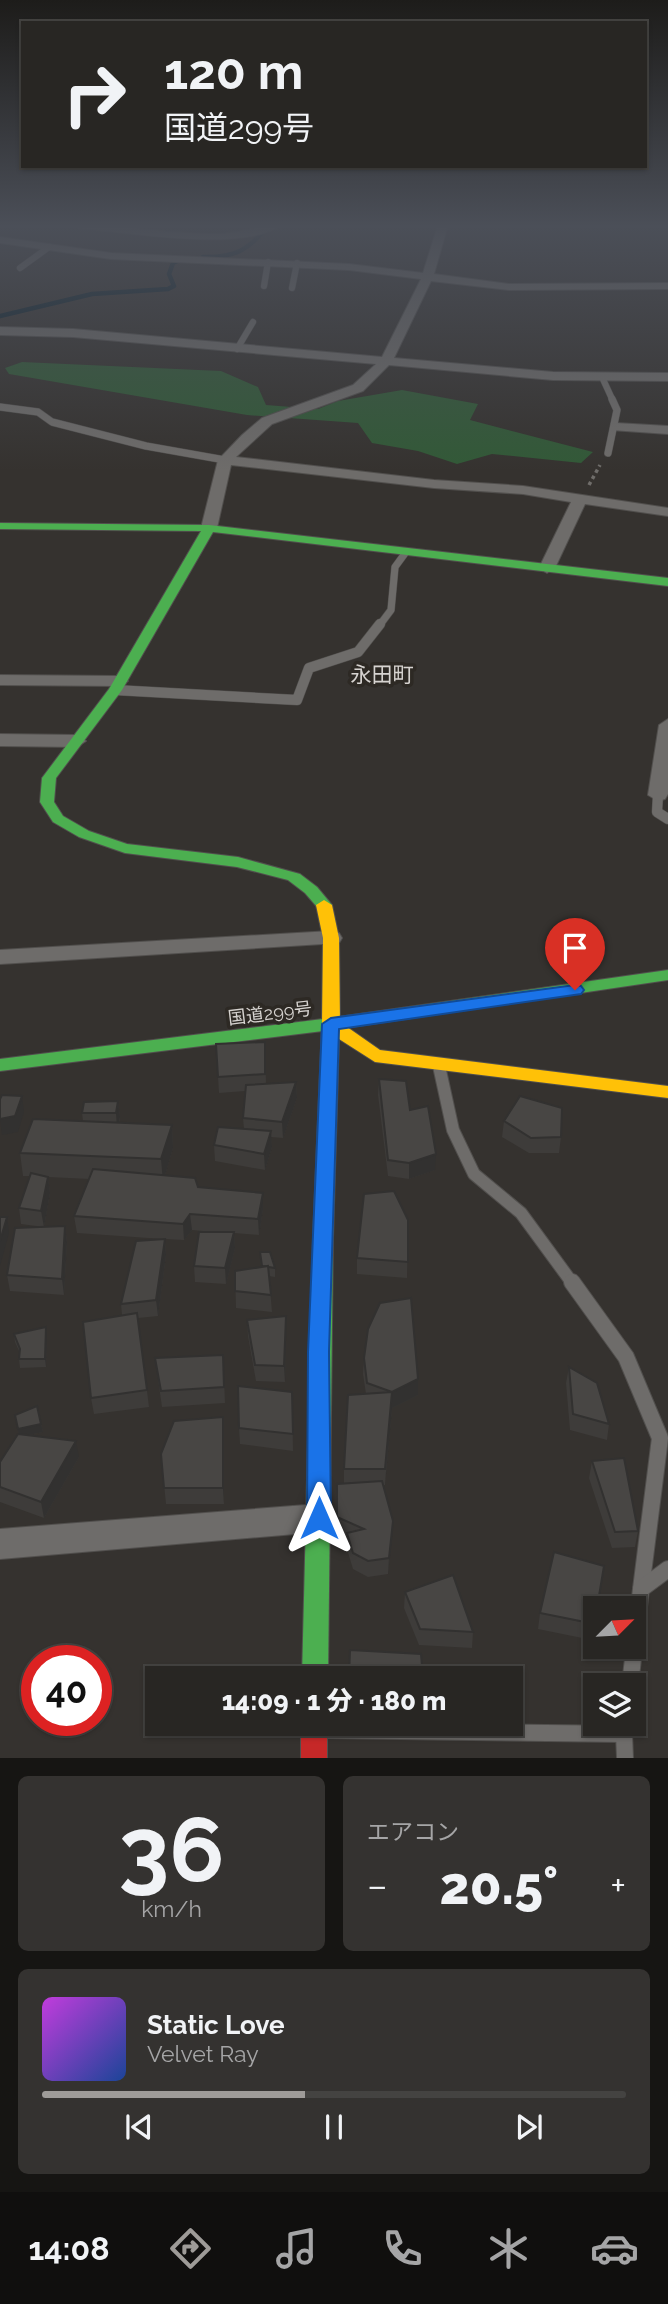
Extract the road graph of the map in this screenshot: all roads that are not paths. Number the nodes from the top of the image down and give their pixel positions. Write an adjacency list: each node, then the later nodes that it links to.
1 (413, 307): 5 (street)
2 (253, 321): 4 (lane)
3 (0, 331): 4 (street)
4 (237, 349): 5 (street)
5 (386, 361): 6 (street); 12 (street)
6 (602, 377): 7 (street); 9 (lane)
7 (668, 377)
8 (0, 407): 12 (lane)
9 (615, 427): 10 (street); 11 (lane)
10 (668, 430)
11 (608, 453)
12 (225, 460): 13 (street); 16 (street)
13 (580, 499): 14 (street); 18 (street)
14 (668, 512)
15 (0, 526): 16 (main road)
16 (209, 528): 17 (main road); 21 (main road)
17 (406, 552): 18 (main road); 21 (lane)
18 (547, 568): 19 (main road)
19 (668, 582)
20 (0, 680): 21 (street)
21 (117, 686): 24 (main road)
22 (668, 725): 25 (street)
23 (0, 740): 24 (street)
24 (77, 741): 27 (main road)
25 (658, 795): 26 (lane)
26 (668, 819)
27 (331, 938): 28 (street); 30 (main road)
28 (0, 957)
29 (668, 975): 30 (main road, 国道299号)
30 (331, 1024): 31 (main road, 国道299号); 32 (main road); 34 (main road)
31 (0, 1065)
32 (439, 1066): 33 (main road); 37 (lane)
33 (668, 1092)
34 (319, 1518): 35 (street); 38 (main road)
35 (0, 1544)
36 (668, 1569): 37 (lane)
37 (641, 1589): 39 (lane)
38 (316, 1666)
39 (631, 1673)
40 (523, 1728): 41 (lane)
41 (583, 1729)
42 (314, 1736): 44 (main road)
43 (625, 1736): 45 (lane)
44 (314, 1758)
45 (625, 1758)

